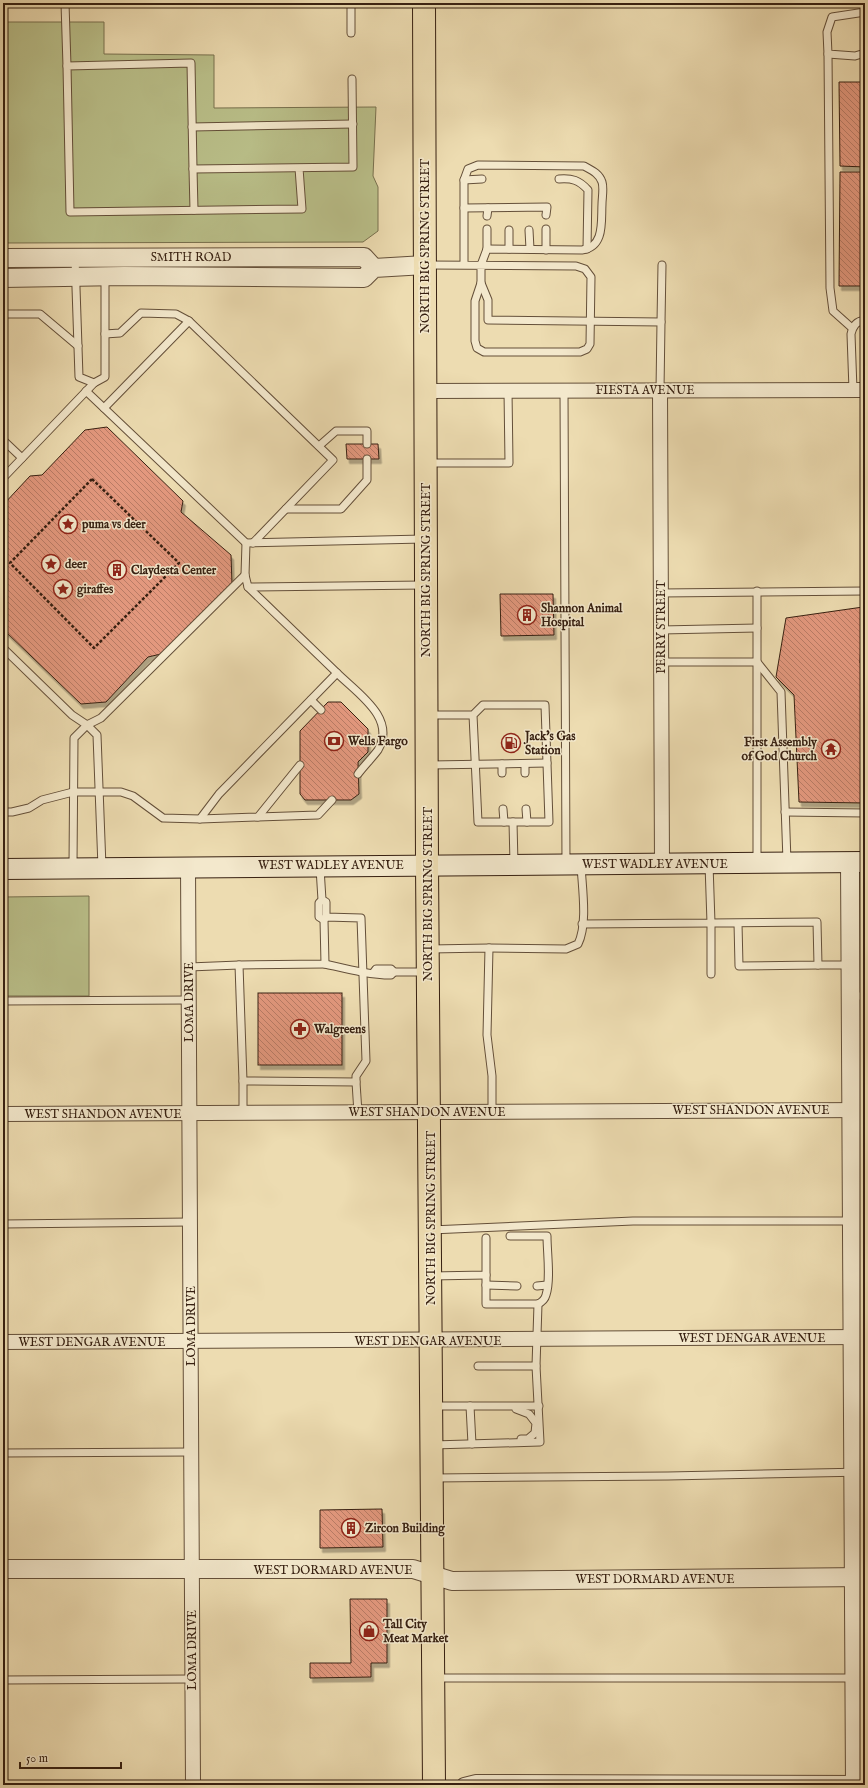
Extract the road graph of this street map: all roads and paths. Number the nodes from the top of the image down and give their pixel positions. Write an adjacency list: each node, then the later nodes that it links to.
1 (65, 3): 8 (lane)
2 (351, 3): 5 (lane)
3 (424, 3): 35 (highway, NORTH BIG SPRING STREET)
4 (865, 12): 7 (lane)
5 (351, 33)
6 (865, 53): 7 (lane)
7 (828, 54): 48 (lane)
8 (67, 66): 11 (lane); 20 (lane)
9 (352, 79): 10 (lane)
10 (353, 124): 11 (lane); 12 (lane)
11 (192, 127): 13 (lane)
12 (299, 168): 13 (lane); 20 (lane)
13 (193, 169): 20 (lane)
14 (482, 179): 16 (lane)
15 (559, 179): 31 (lane)
16 (464, 180): 17 (lane); 31 (lane)
17 (464, 208): 18 (lane); 36 (lane)
18 (488, 208): 19 (lane); 22 (lane)
19 (528, 208): 21 (lane); 23 (lane)
20 (194, 210)
21 (546, 215)
22 (488, 216)
23 (528, 216)
24 (487, 229): 28 (lane)
25 (546, 229): 32 (lane)
26 (509, 230): 29 (lane)
27 (529, 230): 30 (lane)
28 (487, 249): 29 (lane); 37 (lane)
29 (509, 249): 30 (lane)
30 (530, 249): 32 (lane)
31 (587, 249): 32 (lane)
32 (546, 250)
33 (3, 258): 34 (street, SMITH ROAD)
34 (74, 258): 39 (street, SMITH ROAD); 40 (lane)
35 (426, 265): 36 (lane); 39 (street, SMITH ROAD); 57 (highway, NORTH BIG SPRING STREET)
36 (464, 265): 37 (lane)
37 (481, 265): 42 (lane); 46 (lane)
38 (662, 265): 47 (lane)
39 (105, 267): 40 (street, SMITH ROAD); 49 (lane)
40 (75, 277): 41 (street, SMITH ROAD); 50 (lane)
41 (3, 278)
42 (481, 283): 46 (lane); 46 (lane)
43 (3, 314): 50 (lane)
44 (865, 320): 48 (lane)
45 (189, 321): 49 (lane); 58 (lane); 61 (lane)
46 (591, 322): 47 (lane)
47 (661, 322): 54 (lane)
48 (852, 328): 55 (lane)
49 (105, 334): 51 (lane)
50 (78, 346): 51 (lane)
51 (94, 383): 56 (lane)
52 (508, 390): 53 (street, FIESTA AVENUE); 57 (street, FIESTA AVENUE); 64 (lane)
53 (564, 390): 54 (street, FIESTA AVENUE); 115 (lane)
54 (660, 390): 55 (street, FIESTA AVENUE); 73 (street, PERRY STREET)
55 (859, 390)
56 (86, 391): 58 (lane); 62 (lane)
57 (426, 391): 64 (highway, NORTH BIG SPRING STREET)
58 (104, 408): 68 (lane)
59 (3, 440): 62 (lane)
60 (367, 444): 61 (lane)
61 (319, 446): 66 (lane)
62 (22, 458): 65 (lane)
63 (367, 459): 66 (lane)
64 (426, 463): 67 (highway, NORTH BIG SPRING STREET)
65 (3, 478)
66 (286, 509): 68 (lane)
67 (426, 539): 68 (lane); 70 (highway, NORTH BIG SPRING STREET)
68 (250, 543): 69 (lane)
69 (245, 576): 71 (lane); 86 (lane)
70 (426, 585): 71 (lane); 84 (highway, NORTH BIG SPRING STREET)
71 (248, 587): 81 (lane)
72 (865, 591): 74 (lane)
73 (661, 592): 74 (lane); 76 (street, PERRY STREET)
74 (757, 592): 75 (lane)
75 (757, 628): 76 (lane); 80 (lane)
76 (661, 630): 79 (street, PERRY STREET)
77 (3, 648): 86 (lane)
78 (94, 648): 78 (path)
79 (661, 662): 80 (lane); 116 (street, PERRY STREET)
80 (757, 662): 102 (lane); 111 (lane)
81 (337, 673): 82 (lane); 95 (lane)
82 (311, 700): 83 (lane); 105 (lane)
83 (320, 710)
84 (427, 715): 85 (lane); 92 (highway, NORTH BIG SPRING STREET)
85 (473, 715): 88 (lane); 91 (lane)
86 (87, 725): 96 (lane); 97 (lane)
87 (300, 764): 104 (lane)
88 (475, 764): 89 (lane); 92 (lane); 106 (lane)
89 (502, 764): 90 (lane); 93 (lane)
90 (525, 764): 91 (lane); 94 (lane)
91 (547, 764): 108 (lane)
92 (427, 765): 113 (highway, NORTH BIG SPRING STREET)
93 (502, 773)
94 (525, 773)
95 (358, 774)
96 (73, 792): 97 (lane); 101 (lane); 120 (lane)
97 (100, 793): 105 (lane); 119 (lane)
98 (332, 800): 104 (lane)
99 (503, 809): 106 (lane)
100 (526, 809): 108 (lane)
101 (3, 812)
102 (785, 812): 103 (lane); 112 (lane)
103 (865, 813)
104 (258, 817): 105 (lane)
105 (200, 819)
106 (504, 822): 107 (lane)
107 (513, 822): 108 (lane); 114 (lane)
108 (527, 822)
109 (858, 862): 112 (main road, WEST WADLEY AVENUE); 131 (street)
110 (709, 863): 111 (main road, WEST WADLEY AVENUE); 116 (main road, WEST WADLEY AVENUE); 125 (lane)
111 (757, 863): 112 (main road, WEST WADLEY AVENUE)
112 (787, 863)
113 (427, 864): 114 (main road, WEST WADLEY AVENUE); 117 (main road, WEST WADLEY AVENUE); 127 (highway, NORTH BIG SPRING STREET)
114 (514, 864): 115 (main road, WEST WADLEY AVENUE)
115 (574, 864): 116 (main road, WEST WADLEY AVENUE); 124 (lane)
116 (662, 864)
117 (320, 865): 118 (main road, WEST WADLEY AVENUE); 122 (lane)
118 (188, 866): 119 (main road, WEST WADLEY AVENUE); 132 (street, LOMA DRIVE)
119 (102, 867): 120 (main road, WEST WADLEY AVENUE)
120 (73, 868): 121 (main road, WEST WADLEY AVENUE)
121 (3, 869)
122 (325, 918): 128 (lane); 133 (lane)
123 (738, 923): 125 (lane); 130 (lane); 130 (lane)
124 (582, 924): 125 (lane); 126 (lane)
125 (711, 924): 135 (lane)
126 (490, 948): 127 (lane); 143 (lane)
127 (428, 949): 134 (highway, NORTH BIG SPRING STREET)
128 (325, 964): 129 (lane); 133 (lane)
129 (239, 965): 132 (lane); 139 (lane)
130 (818, 965): 131 (lane)
131 (851, 965): 136 (street)
132 (188, 967): 137 (street, LOMA DRIVE)
133 (363, 972): 134 (lane); 140 (lane)
134 (428, 972): 142 (highway, NORTH BIG SPRING STREET)
135 (711, 974)
136 (858, 996): 141 (street)
137 (189, 1000): 138 (lane); 146 (street, LOMA DRIVE)
138 (3, 1001)
139 (243, 1081): 140 (lane); 147 (lane)
140 (356, 1082): 144 (lane)
141 (858, 1110): 143 (street, WEST SHANDON AVENUE); 148 (street)
142 (430, 1112): 143 (street, WEST SHANDON AVENUE); 144 (street, WEST SHANDON AVENUE); 151 (highway, NORTH BIG SPRING STREET)
143 (492, 1112)
144 (358, 1113): 147 (street, WEST SHANDON AVENUE)
145 (3, 1114): 146 (street, WEST SHANDON AVENUE)
146 (190, 1114): 147 (street, WEST SHANDON AVENUE); 149 (street, LOMA DRIVE)
147 (243, 1114)
148 (859, 1221): 151 (lane); 161 (street)
149 (190, 1222): 150 (lane); 165 (street, LOMA DRIVE)
150 (3, 1224)
151 (431, 1230): 155 (highway, NORTH BIG SPRING STREET)
152 (510, 1236): 159 (lane)
153 (486, 1238): 154 (lane)
154 (486, 1275): 155 (lane); 156 (lane)
155 (431, 1276): 163 (highway, NORTH BIG SPRING STREET)
156 (486, 1285): 157 (lane); 160 (lane)
157 (517, 1286)
158 (537, 1286): 159 (lane)
159 (547, 1286): 160 (lane)
160 (538, 1304): 162 (lane)
161 (859, 1337): 162 (street, WEST DENGAR AVENUE); 177 (street)
162 (538, 1340): 163 (street, WEST DENGAR AVENUE); 167 (lane)
163 (431, 1341): 165 (street, WEST DENGAR AVENUE); 168 (highway, NORTH BIG SPRING STREET)
164 (3, 1342): 165 (street, WEST DENGAR AVENUE)
165 (191, 1342): 175 (street, LOMA DRIVE)
166 (478, 1366): 167 (lane)
167 (536, 1366): 171 (lane)
168 (432, 1406): 169 (lane); 174 (highway, NORTH BIG SPRING STREET)
169 (470, 1406): 170 (lane); 172 (lane)
170 (487, 1406): 171 (lane); 173 (lane)
171 (539, 1406): 173 (lane)
172 (472, 1444): 173 (lane); 174 (lane)
173 (498, 1444)
174 (433, 1445): 178 (highway, NORTH BIG SPRING STREET)
175 (192, 1452): 176 (lane); 180 (street, LOMA DRIVE)
176 (3, 1453)
177 (859, 1472): 178 (lane); 182 (street)
178 (432, 1478): 181 (highway, NORTH BIG SPRING STREET)
179 (3, 1569): 180 (street, WEST DORMARD AVENUE)
180 (193, 1569): 181 (street, WEST DORMARD AVENUE); 185 (street, LOMA DRIVE)
181 (433, 1574): 182 (street, WEST DORMARD AVENUE); 183 (highway, NORTH BIG SPRING STREET)
182 (859, 1577): 184 (street)
183 (434, 1678): 184 (lane); 192 (highway, NORTH BIG SPRING STREET)
184 (860, 1678): 190 (street)
185 (192, 1679): 186 (lane); 191 (street, LOMA DRIVE)
186 (3, 1680)
187 (506, 1784): 188 (street); 193 (street)
188 (552, 1784): 189 (street)
189 (595, 1784): 190 (street)
190 (858, 1784)
191 (193, 1785)
192 (434, 1785)
193 (464, 1785)

